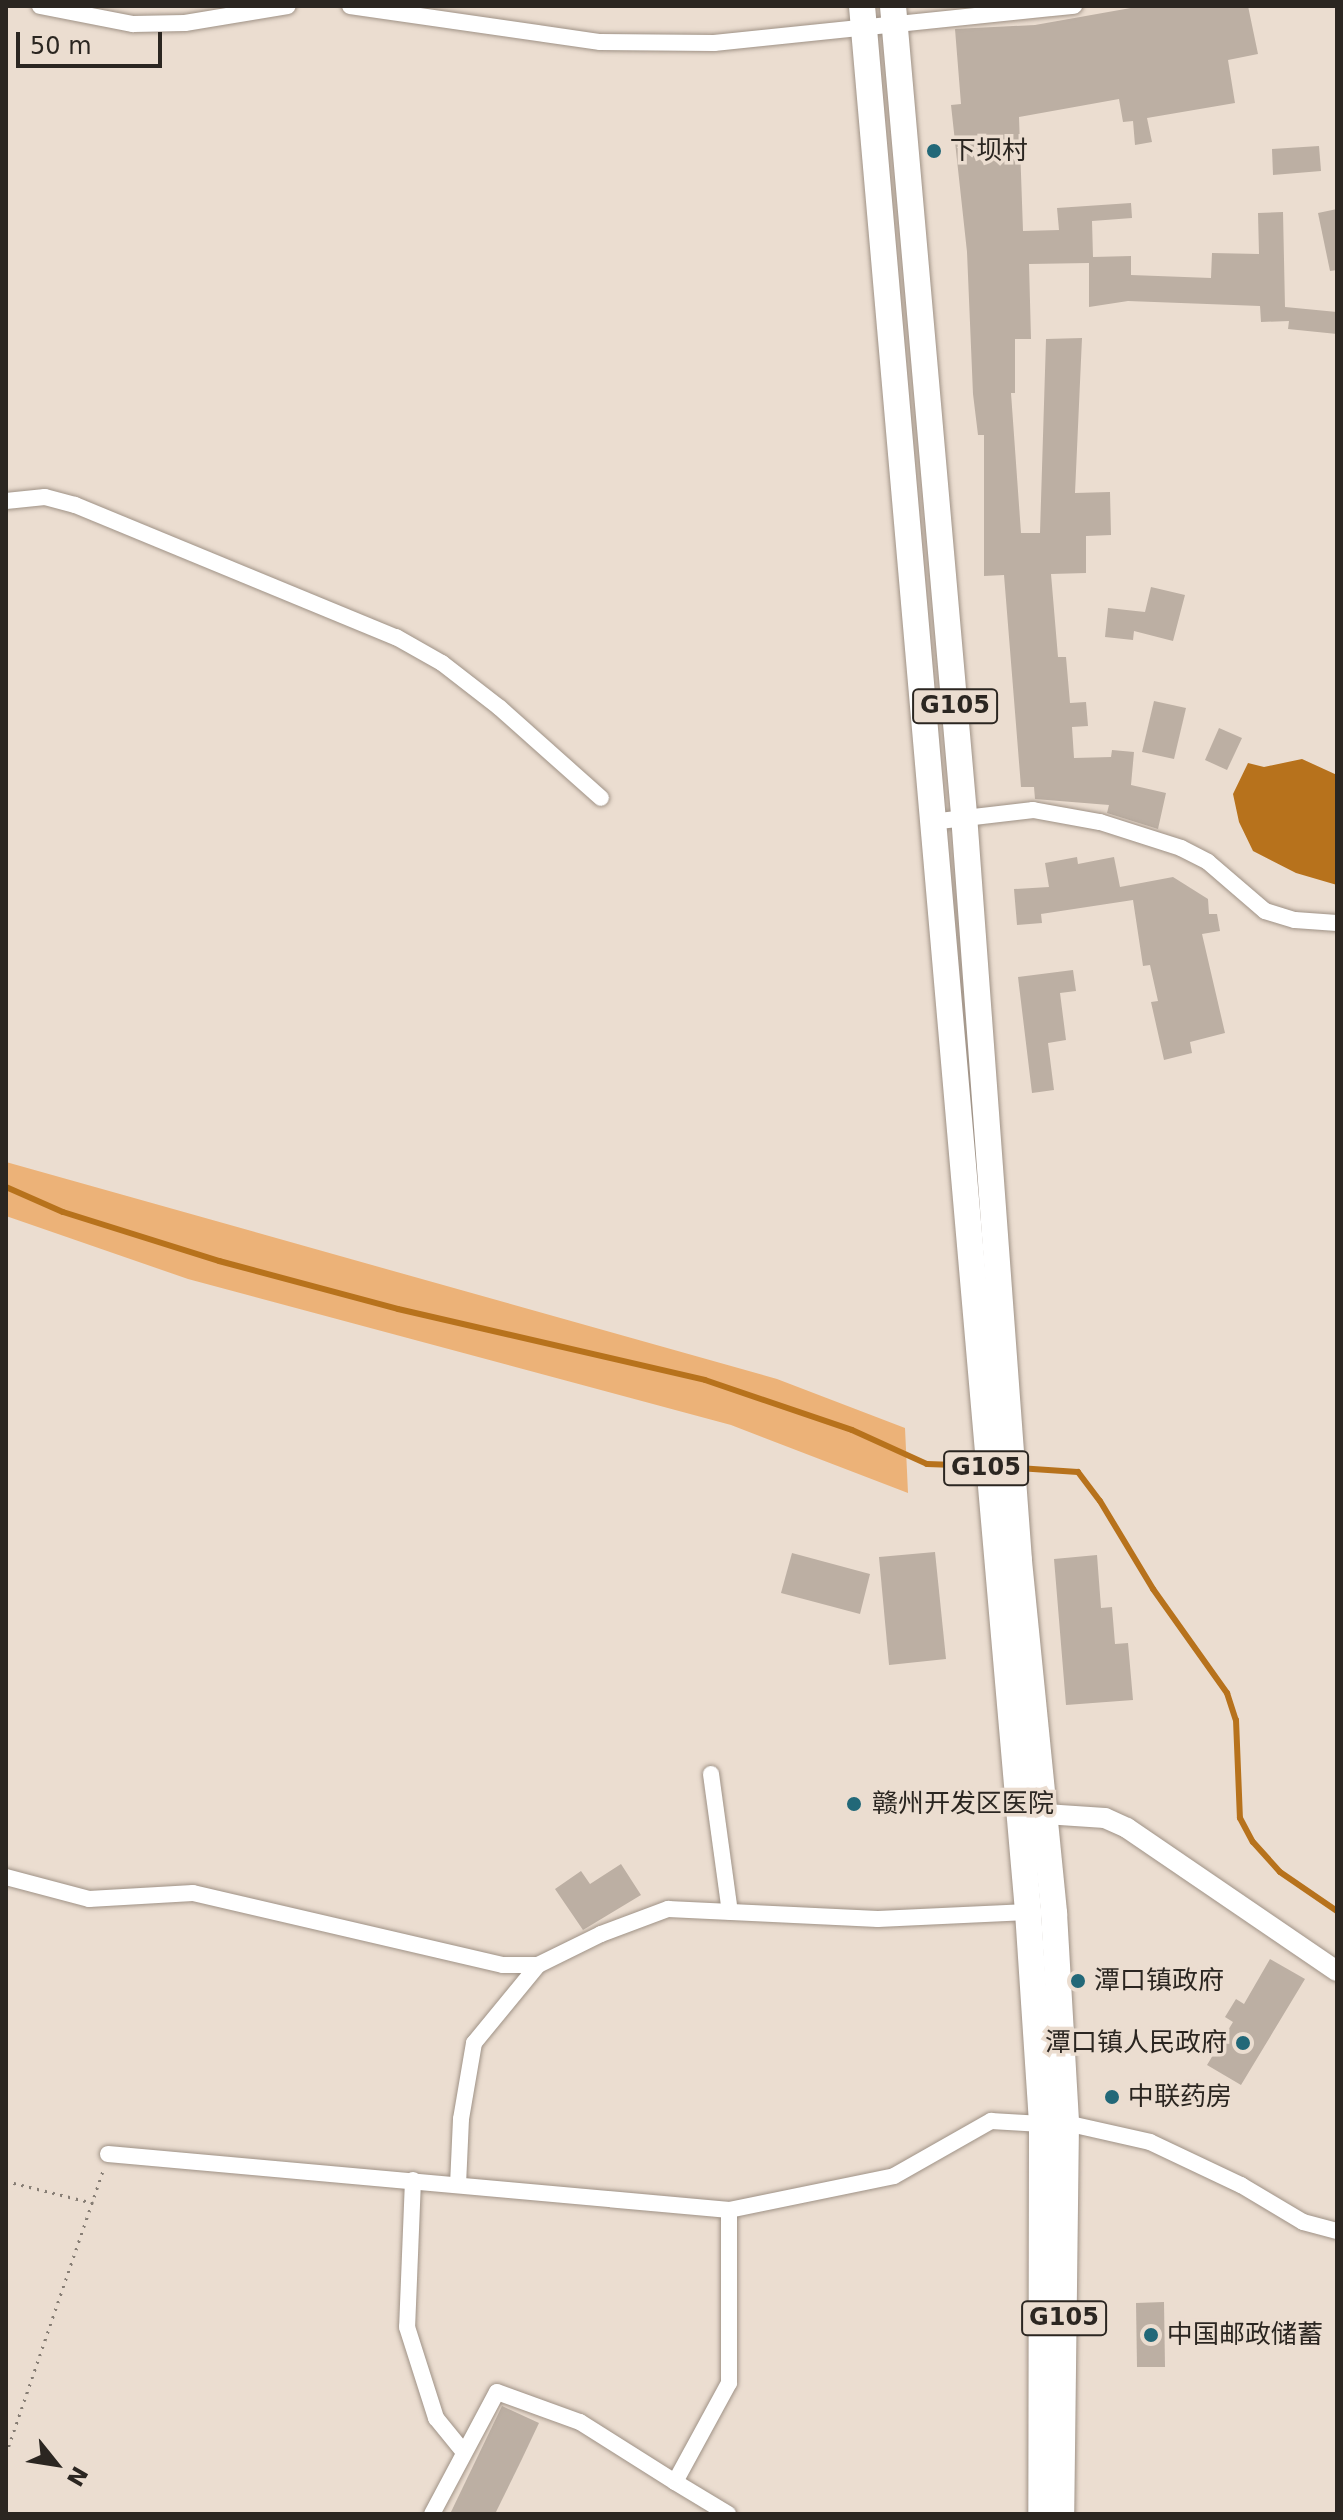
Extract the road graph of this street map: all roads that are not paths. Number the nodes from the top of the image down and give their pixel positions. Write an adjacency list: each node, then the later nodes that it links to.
1 (40, 6): 2 (street)
2 (288, 6)
3 (350, 6): 6 (street)
4 (1074, 6): 5 (street)
5 (894, 15): 6 (street); 9 (highway, G105)
6 (863, 16): 10 (highway, G105)
7 (6, 501): 8 (street)
8 (601, 798)
9 (964, 815): 10 (street); 11 (street); 12 (highway, G105)
10 (931, 822): 12 (highway, G105)
11 (1337, 923)
12 (1004, 1528): 13 (highway, G105)
13 (1007, 1562): 15 (highway, G105); 18 (highway, G105)
14 (711, 1774): 17 (street)
15 (1045, 1814): 20 (street); 21 (highway, G105)
16 (6, 1877): 19 (street)
17 (730, 1912): 18 (street); 19 (street)
18 (1028, 1912): 21 (highway, G105)
19 (538, 1965): 24 (street)
20 (1337, 1971)
21 (1054, 2123): 25 (street); 26 (street); 31 (highway, G105); 32 (highway, G105)
22 (108, 2154): 23 (street)
23 (413, 2180): 24 (street); 27 (street)
24 (458, 2185): 25 (street)
25 (729, 2210): 28 (street)
26 (1337, 2231)
27 (462, 2450): 28 (street); 29 (street)
28 (675, 2482): 30 (street)
29 (432, 2514)
30 (728, 2514)
31 (1041, 2514)
32 (1061, 2514)

